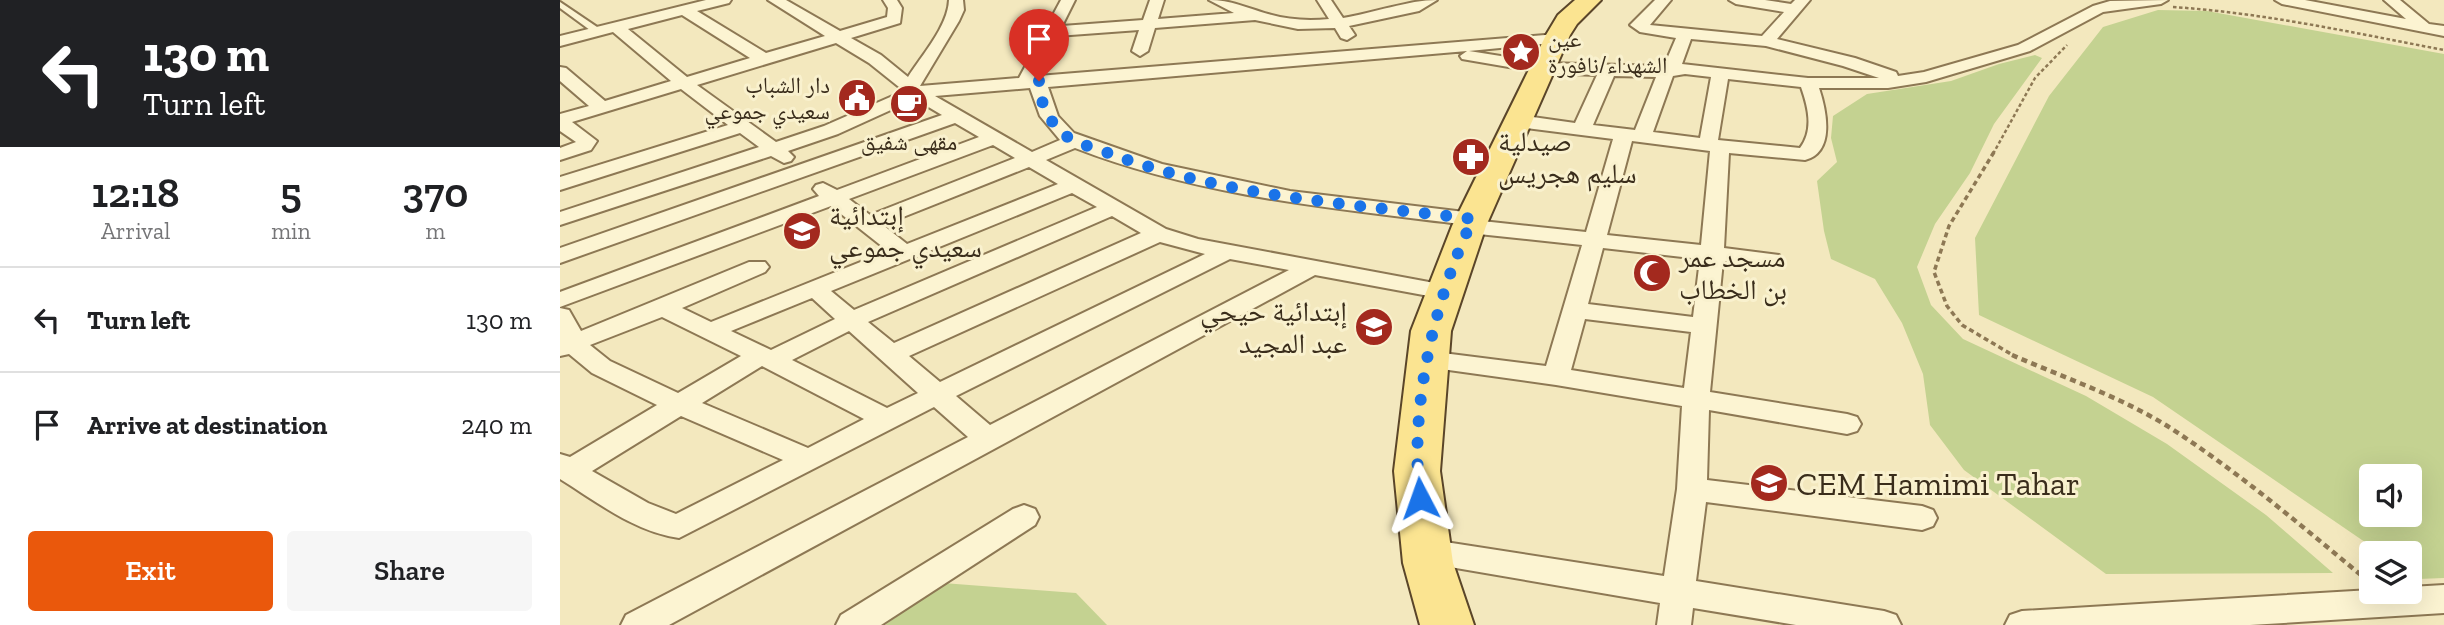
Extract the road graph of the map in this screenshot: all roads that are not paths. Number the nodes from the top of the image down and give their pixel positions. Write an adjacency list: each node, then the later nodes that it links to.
1 (724, 0): 18 (street)
2 (775, 0): 30 (street)
3 (890, 0): 22 (street)
4 (1068, 0): 28 (street)
5 (1157, 0): 24 (street)
6 (1216, 0): 20 (street)
7 (1324, 0): 23 (street)
8 (1430, 0): 23 (street)
9 (1589, 0): 35 (main road)
10 (1664, 0): 29 (street)
11 (1736, 0): 16 (street)
12 (2282, 0): 25 (street)
13 (2391, 0): 25 (street)
14 (960, 1): 49 (street)
15 (560, 4): 19 (lane)
16 (1799, 4): 32 (street)
17 (2164, 4): 43 (street)
18 (684, 10): 26 (street); 38 (street)
19 (575, 14): 21 (lane); 26 (lane)
20 (1252, 16): 23 (street); 24 (street)
21 (560, 18)
22 (895, 20): 30 (street); 37 (street)
23 (1341, 24): 36 (street)
24 (1147, 26): 28 (street); 34 (street)
25 (2425, 27): 27 (street)
26 (606, 29): 31 (street); 45 (street)
27 (2444, 31)
28 (1052, 32): 44 (street)
29 (1685, 34): 32 (street); 40 (street)
30 (841, 37): 37 (street); 38 (street)
31 (560, 41)
32 (1766, 41): 43 (street)
33 (1426, 49): 35 (street); 35 (street); 36 (street)
34 (1140, 51)
35 (1550, 54): 39 (street); 53 (main road)
36 (1358, 55): 44 (street)
37 (874, 59): 49 (street)
38 (765, 60): 45 (street)
39 (1608, 70): 40 (street); 55 (street)
40 (1669, 71): 42 (street); 56 (street)
41 (560, 72): 47 (street)
42 (1720, 73): 46 (street); 59 (street)
43 (1904, 81): 46 (street)
44 (1032, 82): 49 (street); 58 (street)
45 (684, 83): 50 (street); 54 (street)
46 (1808, 83): 59 (street)
47 (578, 85): 48 (street); 50 (street)
48 (560, 89)
49 (913, 89): 51 (street); 60 (street)
50 (603, 108): 52 (street)
51 (957, 117): 57 (street); 63 (street)
52 (560, 121): 61 (street)
53 (1519, 121): 55 (street); 69 (main road)
54 (743, 126): 60 (street); 64 (street)
55 (1581, 130): 56 (street)
56 (1633, 136): 59 (street); 72 (street)
57 (994, 138): 62 (street); 66 (street)
58 (1076, 141): 62 (street); 69 (street)
59 (1714, 146): 75 (street)
60 (773, 149): 63 (street); 68 (street)
61 (560, 154)
62 (1032, 160): 65 (street); 70 (street)
63 (802, 171): 66 (street); 76 (street)
64 (560, 184)
65 (1073, 185): 67 (street); 74 (street)
66 (834, 198): 70 (street); 82 (street)
67 (1112, 208): 71 (street); 86 (street)
68 (560, 219)
69 (1471, 223): 72 (street); 81 (main road)
70 (867, 224): 74 (street)
71 (1158, 234): 73 (street); 90 (street)
72 (1593, 240): 75 (street); 84 (street)
73 (1228, 251): 79 (street); 94 (street)
74 (903, 252): 80 (street)
75 (1712, 254): 77 (street); 87 (street)
76 (560, 256)
77 (1771, 260)
78 (757, 267): 83 (street)
79 (1312, 267): 81 (street); 99 (street)
80 (814, 288): 86 (street); 88 (street)
81 (1445, 292): 92 (main road)
82 (560, 300)
83 (661, 307): 88 (street); 89 (street)
84 (1574, 310): 87 (street); 93 (street)
85 (560, 315): 89 (street)
86 (852, 320): 90 (street); 91 (street)
87 (1704, 326): 95 (street)
88 (712, 330): 91 (street)
89 (567, 346): 96 (street)
90 (892, 354): 94 (street)
91 (766, 358): 96 (street); 97 (street)
92 (1427, 359): 93 (street); 105 (main road)
93 (1556, 376): 95 (street)
94 (939, 393): 97 (street); 99 (street)
95 (1696, 397): 98 (street); 102 (street)
96 (680, 403): 100 (street); 101 (street)
97 (886, 420): 100 (street)
98 (1847, 424)
99 (989, 440): 108 (street)
100 (807, 459): 101 (street)
101 (565, 468)
102 (1692, 489): 104 (street); 106 (street)
103 (1024, 517): 109 (street)
104 (1922, 519)
105 (1426, 552): 106 (street); 110 (main road)
106 (1677, 591): 111 (street); 112 (street)
107 (2444, 599): 113 (street)
108 (638, 625)
109 (853, 625)
110 (1447, 625)
111 (1674, 625)
112 (1884, 625)
113 (2022, 625)

